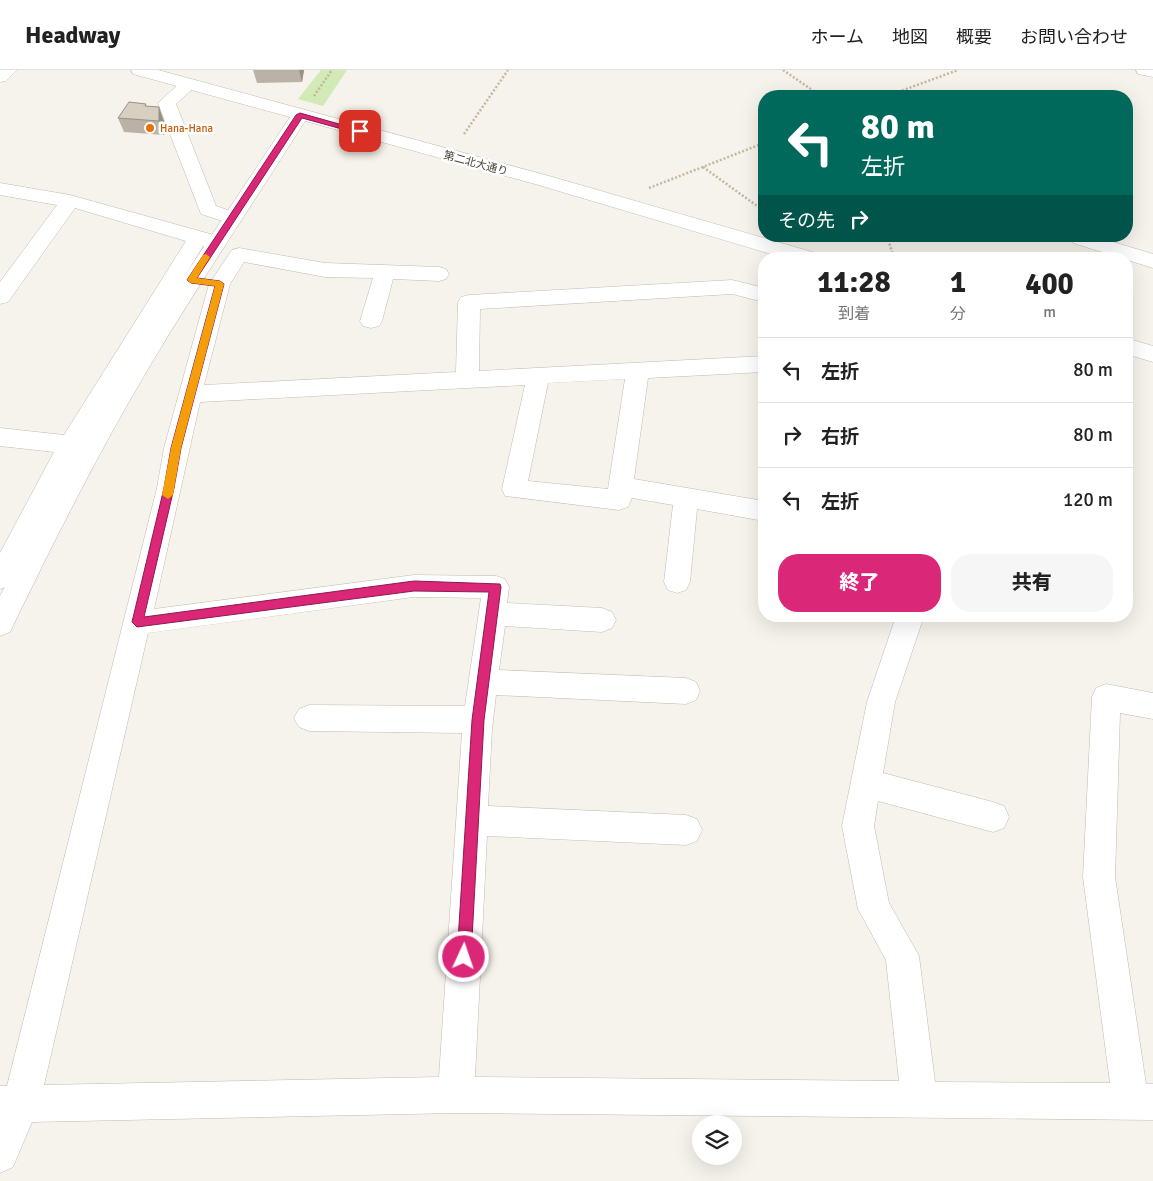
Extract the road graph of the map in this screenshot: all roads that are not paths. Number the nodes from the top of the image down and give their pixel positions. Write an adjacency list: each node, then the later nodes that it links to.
1 (9, 70): 5 (street)
2 (139, 70): 6 (street, 第二北大通り)
3 (1144, 70): 4 (street)
4 (1153, 72)
5 (0, 77)
6 (178, 77): 7 (street, 第二北大通り); 10 (street)
7 (300, 115): 10 (street); 13 (street, 第二北大通り)
8 (0, 190): 9 (street)
9 (70, 201): 11 (street); 22 (street)
10 (232, 218): 11 (street)
11 (207, 240): 19 (street); 32 (street)
12 (1090, 242): 14 (street)
13 (788, 252)
14 (1125, 252)
15 (1133, 254): 16 (street)
16 (1153, 260)
17 (385, 272): 18 (street); 20 (street); 23 (street)
18 (439, 274)
19 (191, 280): 20 (street); 32 (street)
20 (220, 284): 30 (street)
21 (758, 293): 29 (street)
22 (0, 297)
23 (372, 321)
24 (1133, 348): 25 (street)
25 (1153, 354)
26 (758, 364): 27 (street)
27 (638, 371): 28 (street); 33 (street)
28 (538, 376): 29 (street); 33 (street)
29 (467, 380): 30 (street)
30 (192, 394): 40 (street)
31 (0, 437): 32 (street)
32 (81, 446): 36 (street)
33 (622, 486): 34 (street)
34 (686, 497): 35 (street); 37 (street)
35 (758, 510)
36 (10, 565): 42 (street)
37 (677, 582)
38 (492, 614): 39 (street); 40 (street); 43 (street)
39 (602, 620)
40 (137, 622): 55 (street)
41 (908, 622): 48 (street)
42 (0, 624)
43 (483, 682): 44 (street); 47 (street)
44 (686, 691)
45 (1153, 706): 54 (street)
46 (310, 718): 47 (street)
47 (478, 720): 50 (street)
48 (867, 783): 49 (street); 53 (street)
49 (993, 817)
50 (472, 820): 51 (street); 52 (street)
51 (686, 830)
52 (456, 1095): 53 (street); 55 (street)
53 (919, 1098): 54 (street)
54 (1142, 1102)
55 (10, 1104): 56 (street)
56 (0, 1154)

